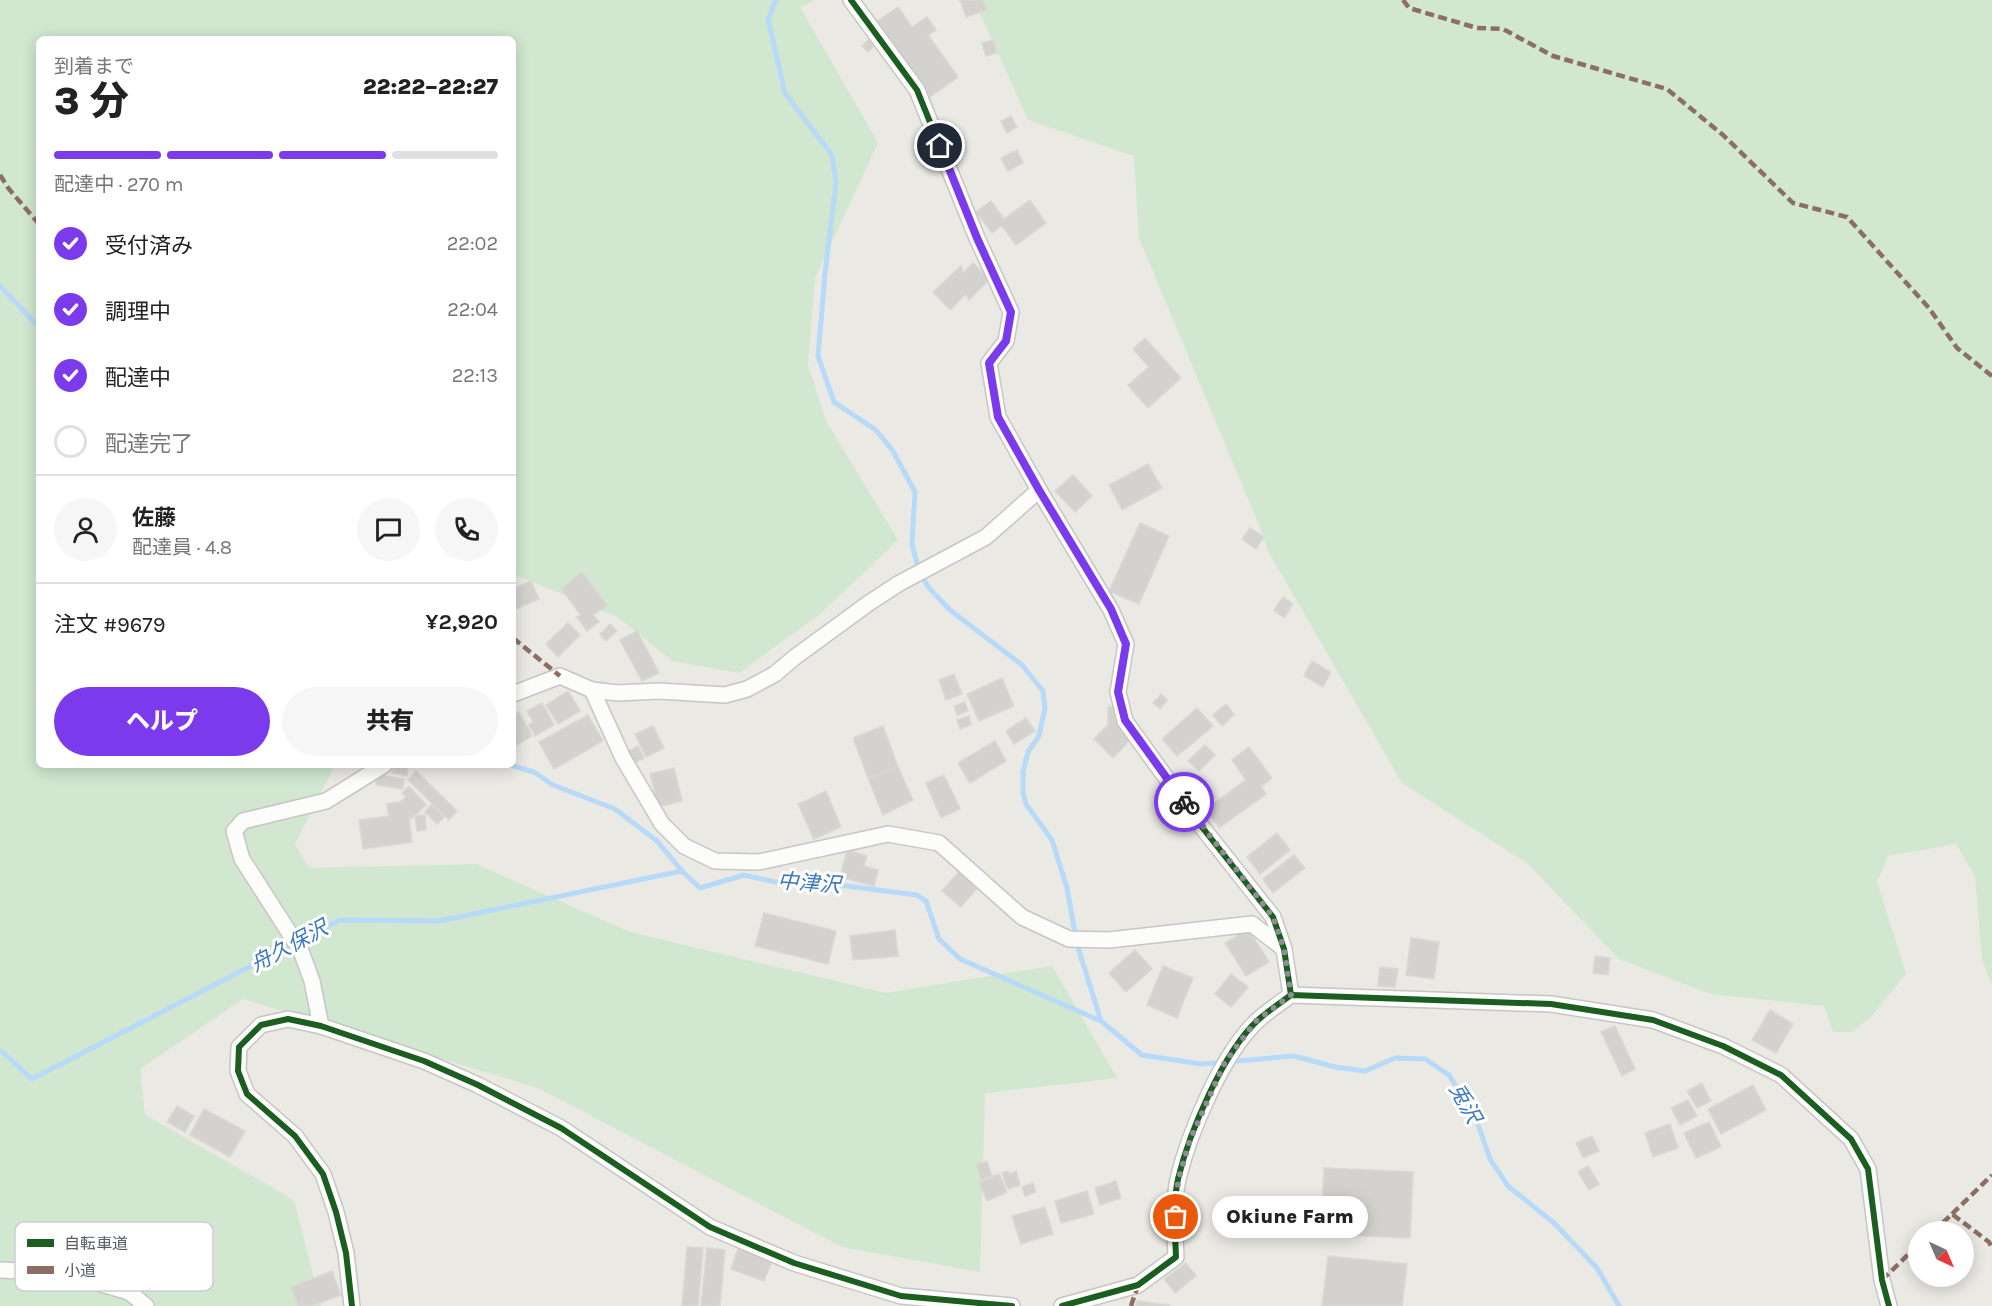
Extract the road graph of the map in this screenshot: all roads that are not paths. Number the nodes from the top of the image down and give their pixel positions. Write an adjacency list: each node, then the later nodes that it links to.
1 (850, 0): 2 (street)
2 (1039, 490): 3 (street); 6 (street)
3 (592, 690): 4 (street); 6 (street)
4 (516, 693)
5 (379, 768): 8 (street)
6 (1284, 949): 7 (street)
7 (1291, 995): 15 (street); 16 (street)
8 (321, 1026): 13 (street); 14 (street)
9 (0, 1270): 10 (street)
10 (15, 1271)
11 (126, 1291): 12 (street)
12 (146, 1306)
13 (352, 1306)
14 (1012, 1306)
15 (1062, 1306)
16 (1888, 1306)

